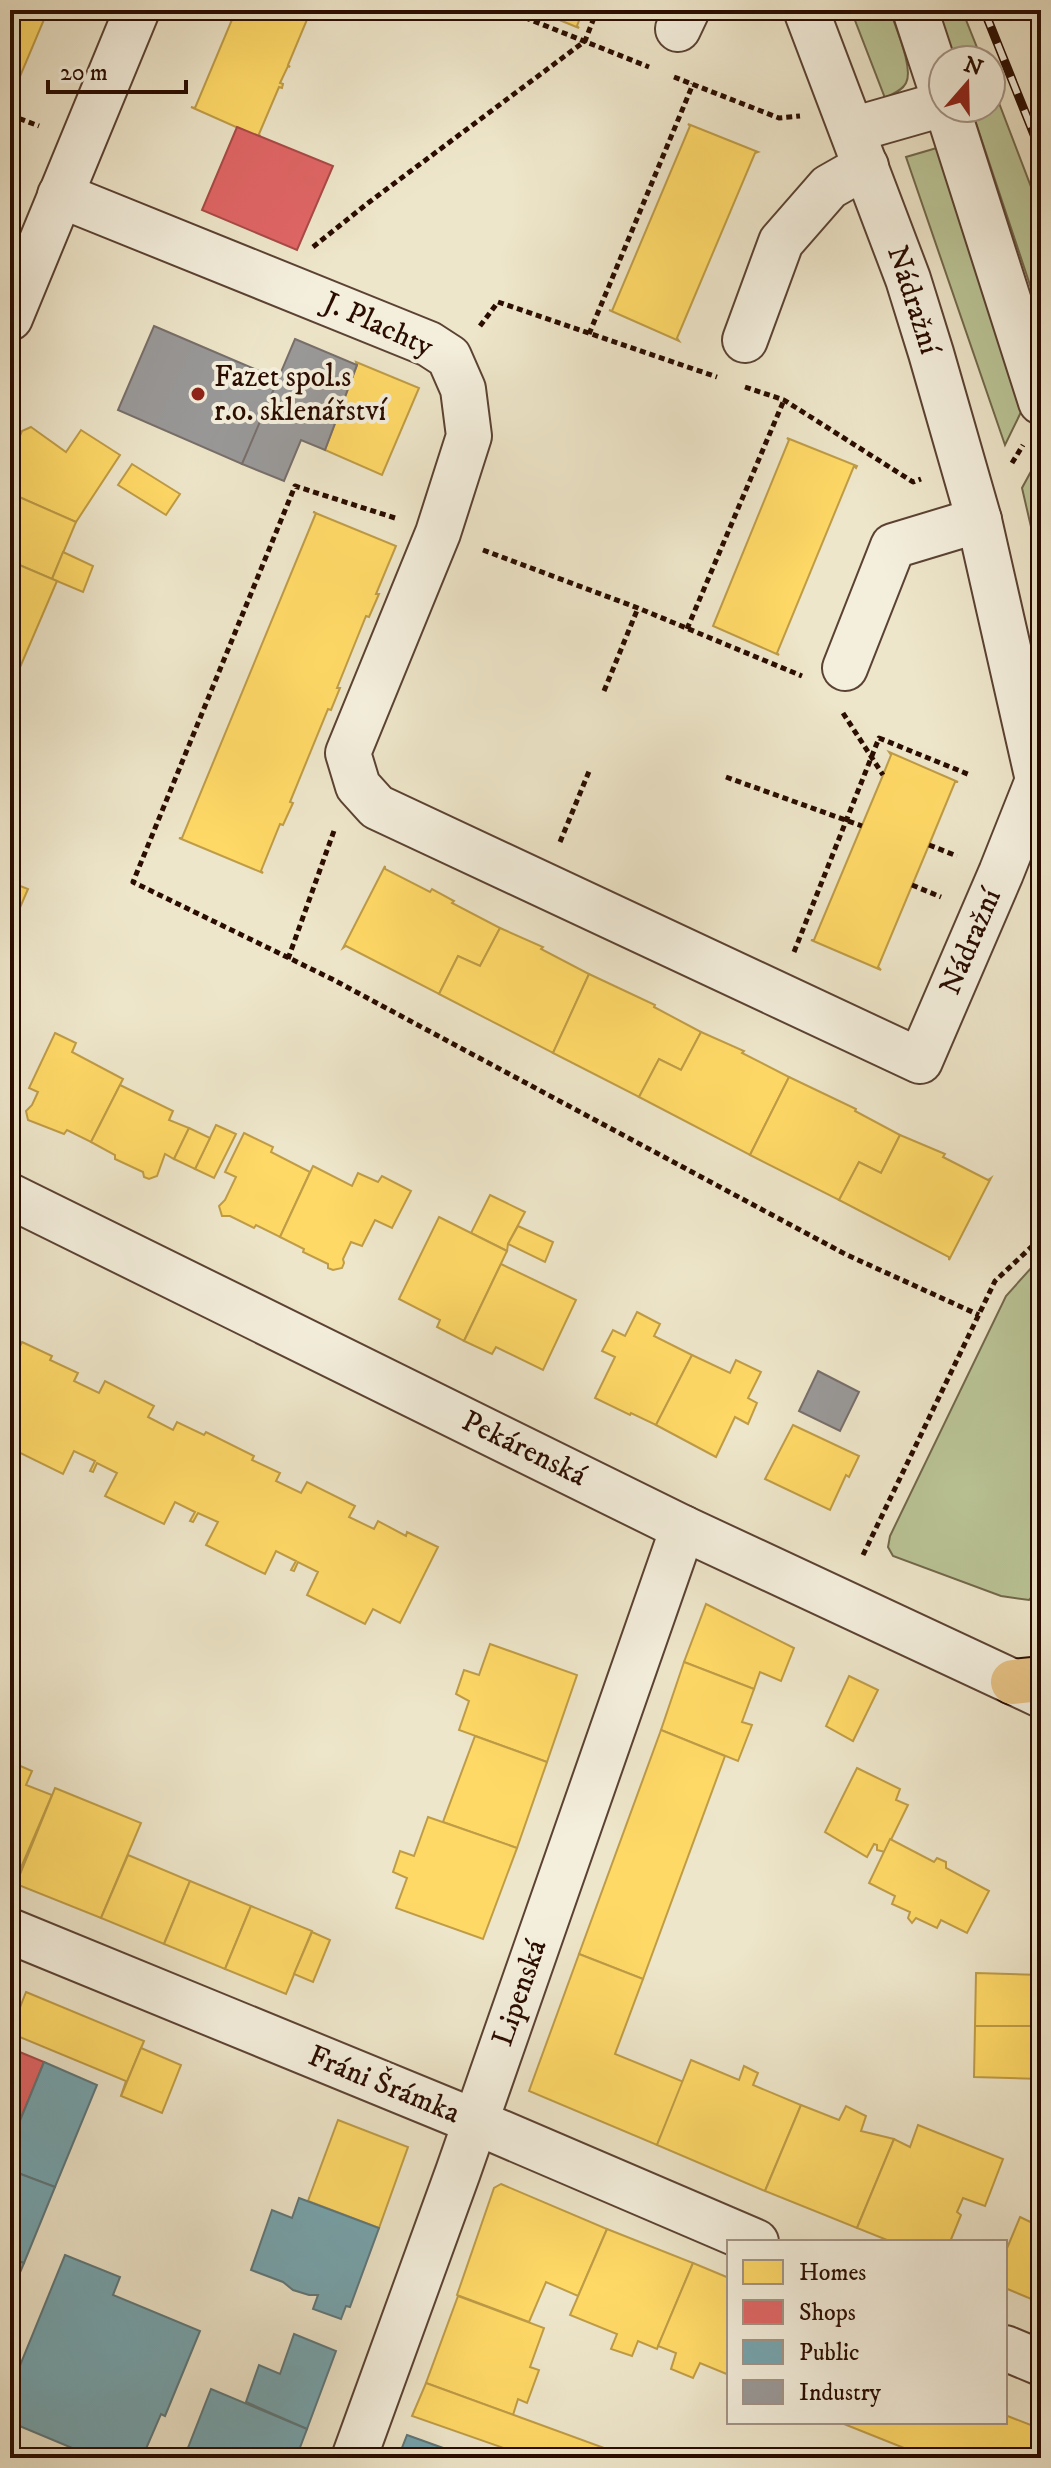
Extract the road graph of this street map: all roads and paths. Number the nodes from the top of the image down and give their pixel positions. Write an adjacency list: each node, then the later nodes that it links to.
1 (137, 10): 12 (street)
2 (597, 10): 13 (path)
3 (806, 10): 11 (street, Nádražní)
4 (915, 10): 5 (street)
5 (927, 46)
6 (693, 84): 15 (path)
7 (10, 115): 10 (path)
8 (927, 115): 11 (street)
9 (950, 124): 21 (street)
10 (40, 126)
11 (859, 148): 16 (street); 22 (street, Nádražní)
12 (60, 195): 14 (street); 17 (street, J. Plachty)
13 (311, 249)
14 (10, 318)
15 (589, 334): 17 (path); 18 (path)
16 (745, 340)
17 (464, 343): 36 (street, J. Plachty)
18 (724, 380)
19 (739, 385): 20 (path)
20 (784, 400): 22 (path); 28 (path)
21 (1033, 422): 23 (path)
22 (964, 465): 25 (street, Nádražní)
23 (1010, 466)
24 (400, 520): 40 (path)
25 (979, 520): 29 (street); 36 (street, Nádražní)
26 (483, 550): 27 (path)
27 (638, 608): 28 (path); 30 (path)
28 (687, 629): 29 (path)
29 (833, 686): 31 (path)
30 (604, 691)
31 (871, 757): 33 (path); 34 (path); 37 (path)
32 (590, 769): 39 (path)
33 (883, 775)
34 (970, 775)
35 (726, 777): 37 (path)
36 (348, 804): 40 (path)
37 (847, 821): 38 (path); 41 (path)
38 (862, 826)
39 (550, 849)
40 (288, 959): 44 (path)
41 (789, 964)
42 (10, 1196): 45 (street, Pekárenská)
43 (1041, 1238): 44 (path)
44 (979, 1315): 46 (path)
45 (683, 1528): 47 (street, Pekárenská); 49 (street, Lipenská)
46 (863, 1555)
47 (1032, 1685)
48 (10, 1931): 49 (street, Fráni Šrámka)
49 (476, 2122): 50 (street, Fráni Šrámka); 53 (street, Lipenská)
50 (751, 2240)
51 (1007, 2349): 52 (street)
52 (1041, 2363)
53 (354, 2458)

